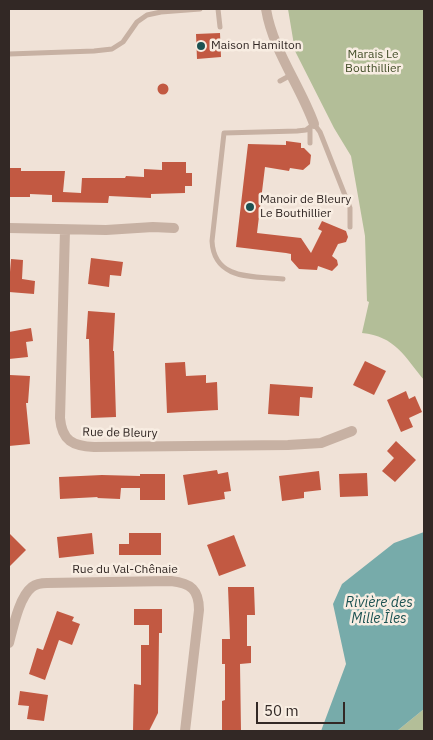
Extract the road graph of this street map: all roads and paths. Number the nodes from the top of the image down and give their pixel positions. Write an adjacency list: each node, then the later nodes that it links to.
1 (146, 9): 5 (lane)
2 (200, 9): 5 (lane)
3 (218, 9): 6 (lane)
4 (266, 9): 8 (street)
5 (147, 15): 7 (lane)
6 (220, 26)
7 (9, 54)
8 (291, 76): 9 (lane); 10 (street)
9 (280, 81)
10 (312, 125): 11 (lane); 12 (lane); 16 (lane)
11 (310, 143)
12 (350, 227)
13 (9, 228): 15 (street)
14 (174, 228): 15 (street)
15 (64, 230): 17 (street, Rue de Bleury)
16 (283, 279)
17 (352, 431)
18 (9, 643): 19 (street, Rue du Val-Chênaie)
19 (184, 731)

